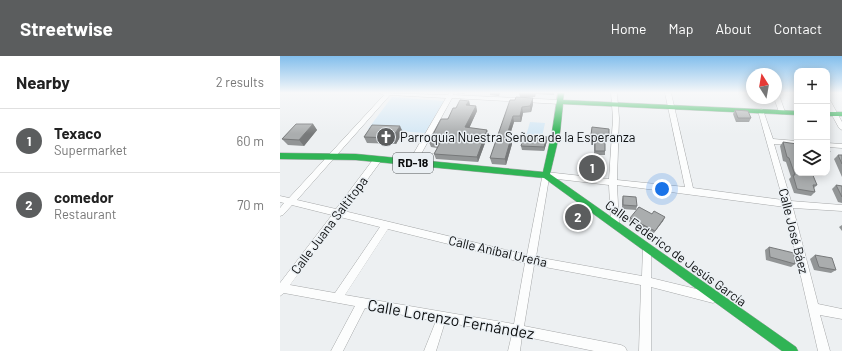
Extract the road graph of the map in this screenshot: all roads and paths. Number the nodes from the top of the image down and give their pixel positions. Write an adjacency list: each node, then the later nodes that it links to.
1 (671, 106): 23 (street)
2 (377, 107): 18 (street)
3 (443, 107): 20 (street)
4 (559, 107): 21 (main road)
5 (615, 107): 22 (street)
6 (685, 107): 8 (main road)
7 (780, 107): 9 (street)
8 (761, 111): 9 (main road); 13 (street, Calle José Báez)
9 (782, 112): 10 (main road)
10 (794, 113)
11 (835, 114): 12 (street)
12 (842, 128)
13 (770, 141): 14 (street); 26 (street, Calle José Báez)
14 (794, 143)
15 (830, 145): 16 (street)
16 (842, 146)
17 (280, 156): 18 (main road, RD-18)
18 (332, 156): 19 (main road, RD-18); 25 (street)
19 (378, 159): 20 (main road, RD-18); 29 (street, Calle Juana Saltitopa)
20 (412, 162): 21 (main road, RD-18)
21 (546, 175): 22 (street); 30 (main road, Calle Federico de Jesús García); 33 (street)
22 (613, 181): 23 (street); 30 (street)
23 (690, 191): 26 (street)
24 (280, 199): 25 (street, Calle Aníbal Ureña)
25 (291, 202): 28 (street); 29 (street, Calle Aníbal Ureña)
26 (788, 204): 27 (street); 39 (street, Calle José Báez)
27 (842, 208)
28 (280, 213)
29 (338, 213): 31 (street, Calle Aníbal Ureña); 35 (street, Calle Juana Saltitopa)
30 (615, 224): 32 (main road, Calle Federico de Jesús García)
31 (386, 225): 33 (street, Calle Aníbal Ureña); 36 (street)
32 (647, 248): 34 (street); 37 (main road, Calle Federico de Jesús García)
33 (531, 260): 34 (street, Calle Aníbal Ureña); 42 (street)
34 (645, 281): 37 (street, Calle Aníbal Ureña); 47 (street)
35 (280, 289): 36 (street, Calle Lorenzo Fernández)
36 (338, 297): 38 (street, Calle Lorenzo Fernández)
37 (718, 299): 48 (main road, Calle Federico de Jesús García)
38 (362, 303): 41 (street, Calle Lorenzo Fernández); 43 (street)
39 (813, 308): 40 (street); 49 (street, Calle José Báez)
40 (842, 314)
41 (442, 317): 42 (street, Calle Lorenzo Fernández); 44 (street)
42 (518, 330): 45 (street); 46 (street, Calle Lorenzo Fernández)
43 (337, 351)
44 (430, 351)
45 (514, 351)
46 (621, 351)
47 (645, 351)
48 (792, 351)
49 (824, 351)

